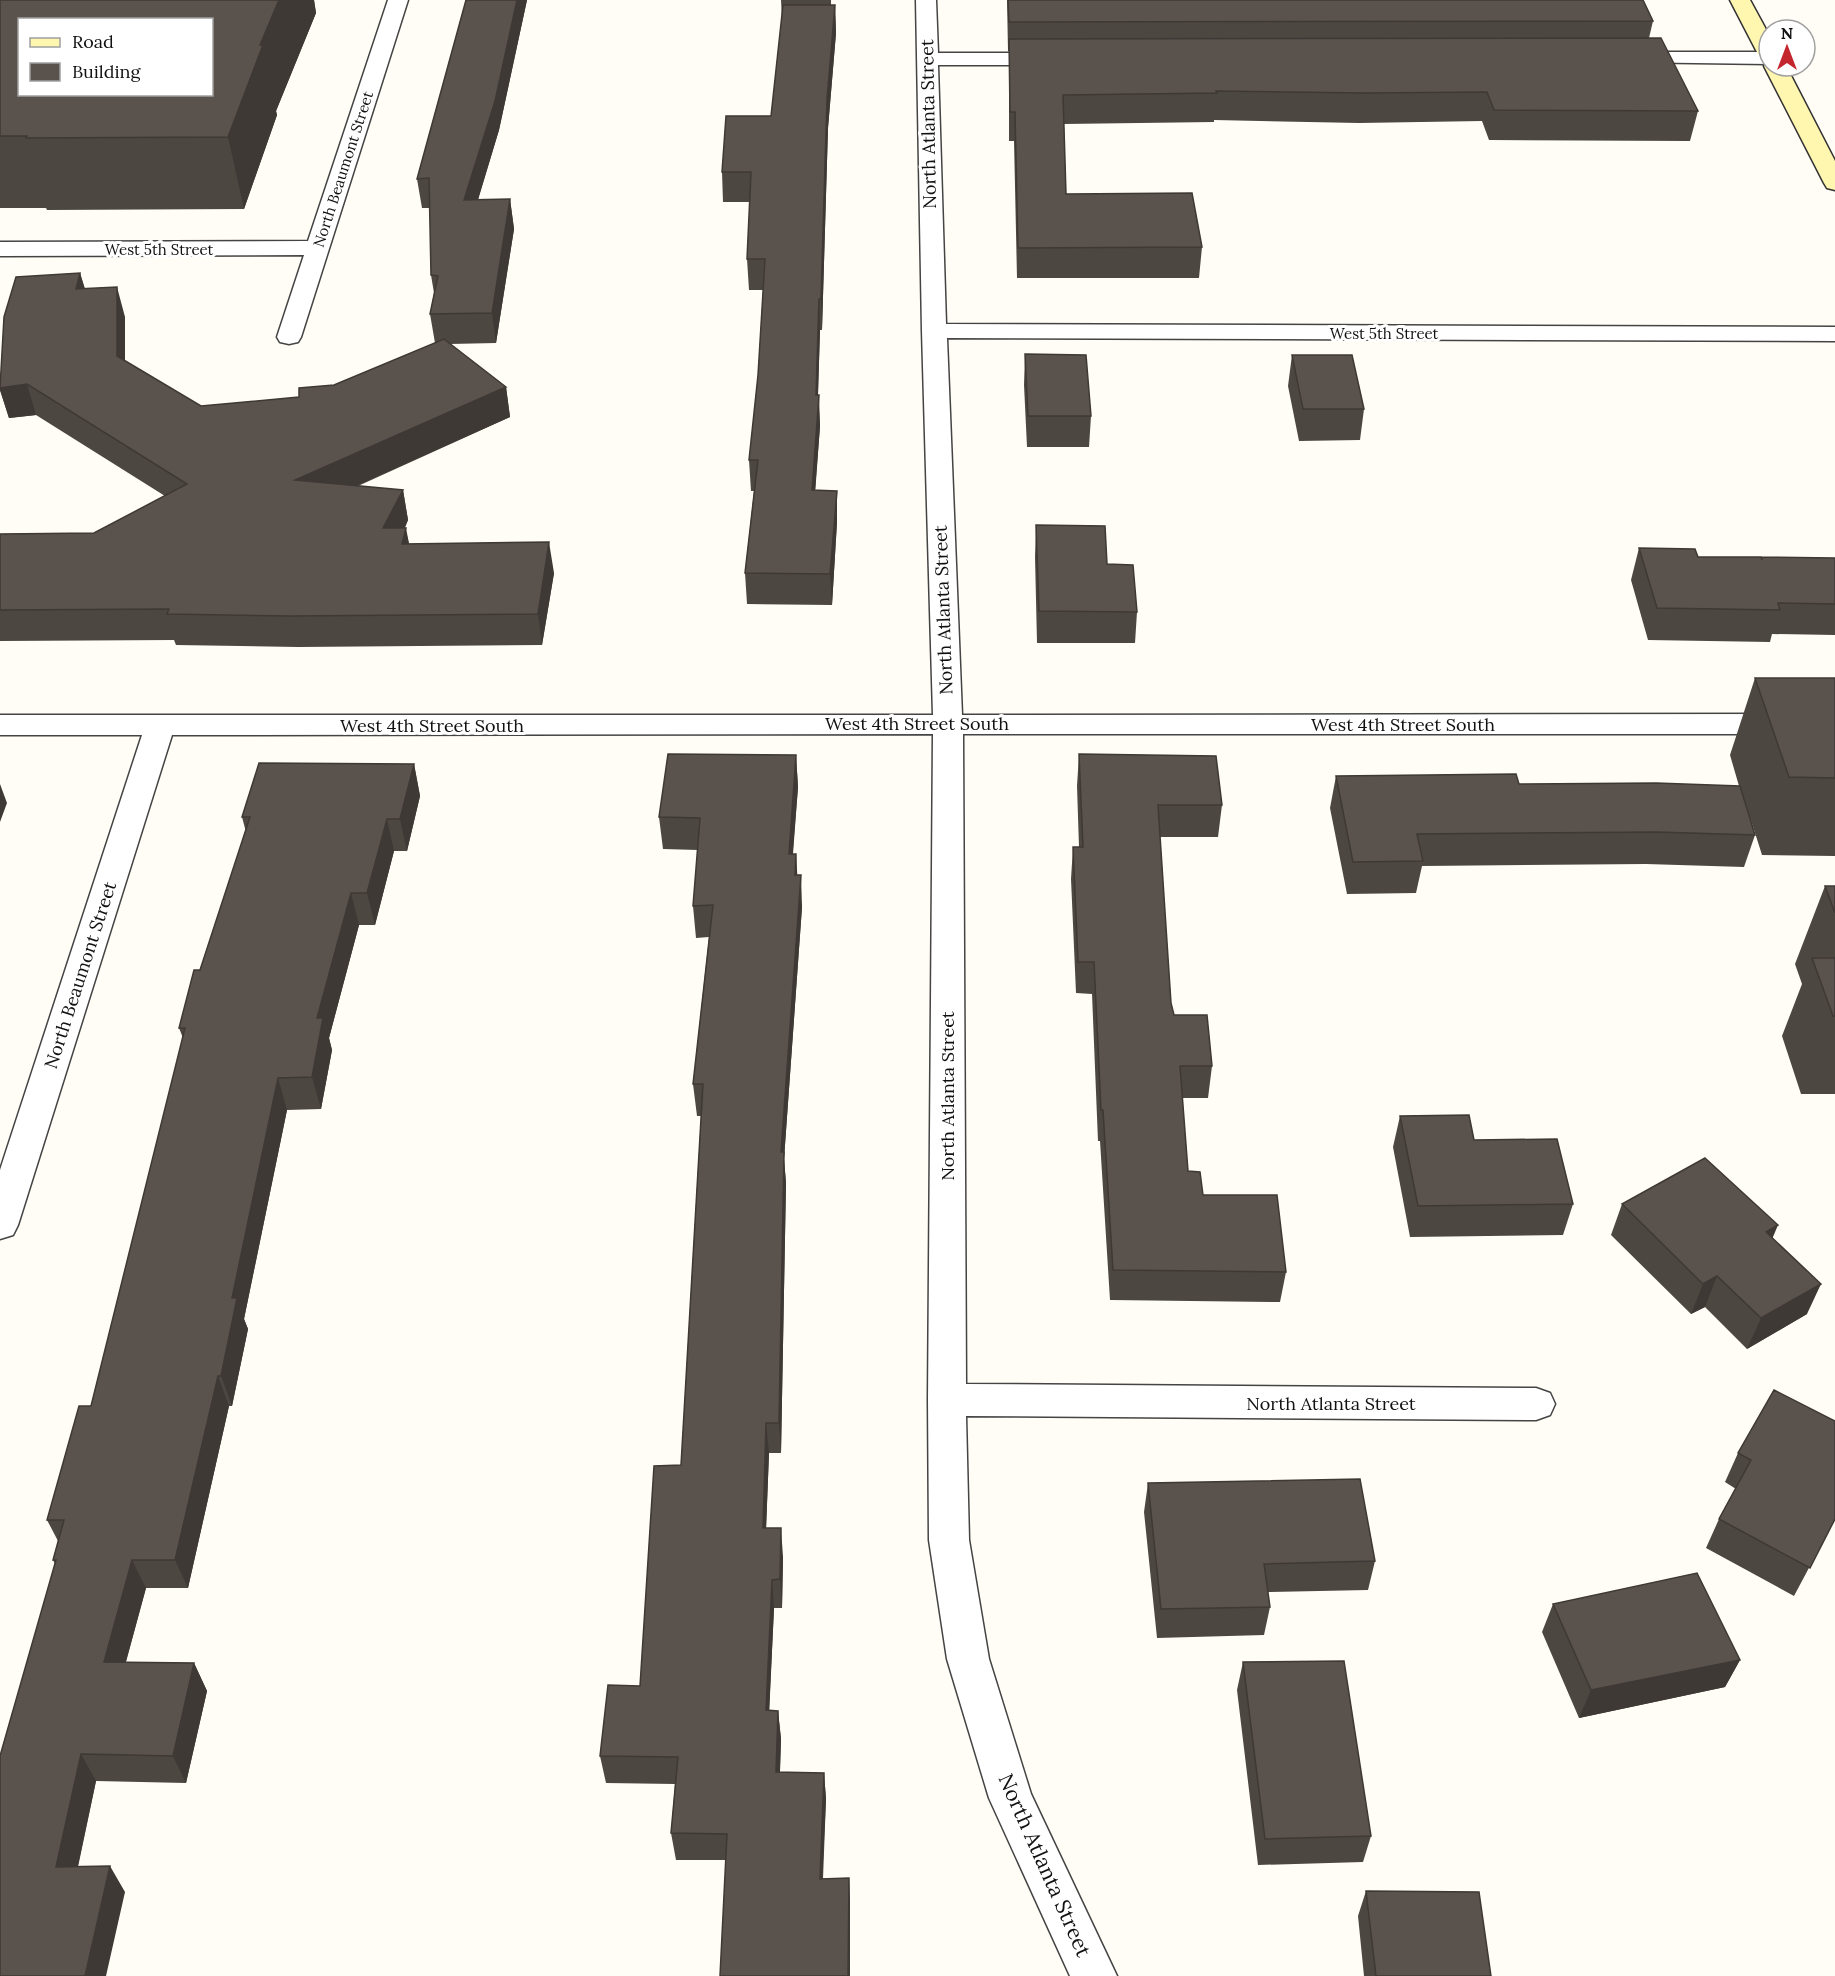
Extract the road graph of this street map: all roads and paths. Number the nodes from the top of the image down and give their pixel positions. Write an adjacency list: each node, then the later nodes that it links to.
1 (398, 0): 11 (street, North Beaumont Street)
2 (926, 0): 8 (street, North Atlanta Street)
3 (1740, 0): 4 (main road)
4 (1757, 33)
5 (1757, 56): 7 (street)
6 (1068, 58): 8 (street)
7 (1605, 58)
8 (926, 59): 13 (street, North Atlanta Street)
9 (1781, 78): 10 (main road)
10 (1835, 183)
11 (318, 248): 12 (street, West 5th Street); 15 (street, North Beaumont Street)
12 (0, 249)
13 (934, 331): 14 (street, West 5th Street); 16 (street, North Atlanta Street)
14 (1835, 334)
15 (289, 337)
16 (948, 723): 17 (street, West 4th Street South); 19 (street, West 4th Street South); 21 (street, North Atlanta Street)
17 (1835, 724)
18 (0, 725): 19 (street, West 4th Street South)
19 (160, 726): 20 (street, North Beaumont Street)
20 (0, 1225)
21 (947, 1400): 22 (street, North Atlanta Street); 23 (street, North Atlanta Street)
22 (1536, 1404)
23 (1094, 1976)

